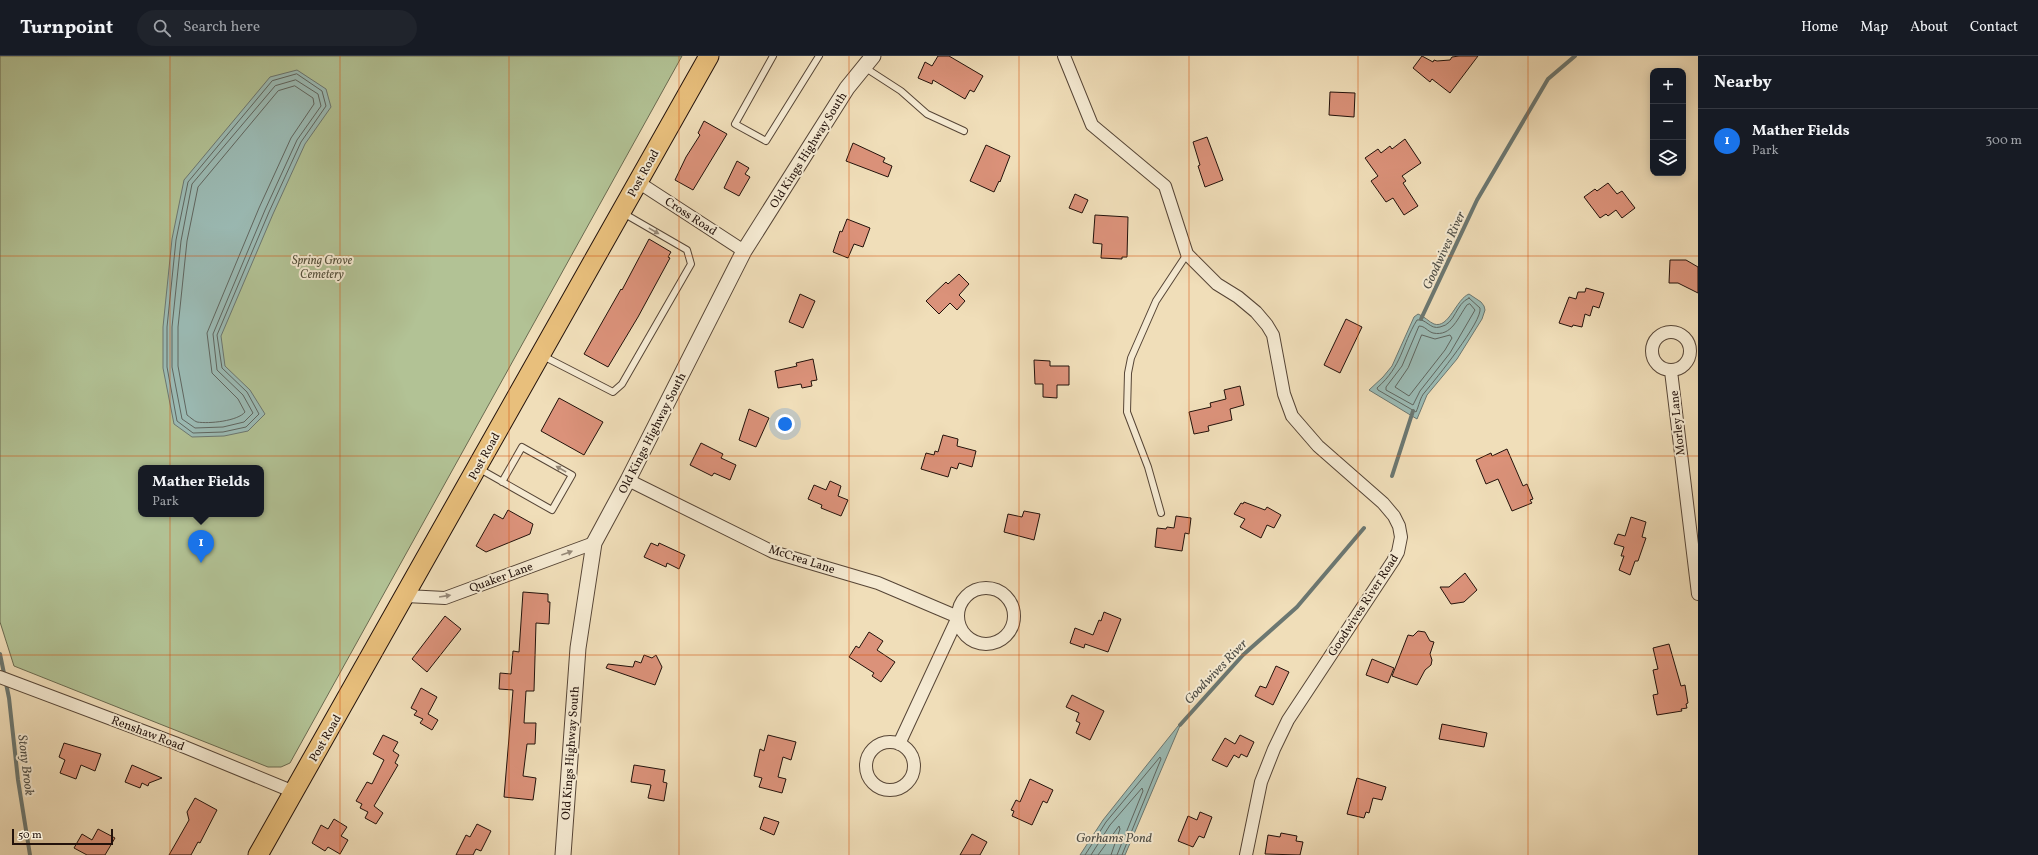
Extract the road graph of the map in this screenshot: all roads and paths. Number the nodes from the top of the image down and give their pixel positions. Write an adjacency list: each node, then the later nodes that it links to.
1 (709, 56): 7 (main road, Post Road)
2 (773, 56): 3 (lane)
3 (819, 56)
4 (1064, 56): 10 (street, Goodwives River Road)
5 (868, 62): 6 (lane); 9 (street, Old Kings Highway South)
6 (964, 131)
7 (638, 182): 8 (main road, Post Road); 9 (street, Cross Road)
8 (621, 212): 11 (main road, Post Road); 11 (lane, one-way to 11)
9 (744, 251): 14 (street, Old Kings Highway South)
10 (1187, 254): 16 (lane); 26 (street, Goodwives River Road)
11 (541, 355): 13 (main road, Post Road)
12 (1671, 371): 18 (street, Morley Lane)
13 (478, 468): 15 (lane); 19 (main road, Post Road)
14 (628, 480): 17 (street, Old Kings Highway South); 20 (street, McCrea Lane)
15 (502, 482): 15 (lane, one-way to 15)
16 (1161, 513)
17 (594, 543): 19 (street, Quaker Lane, one-way to 17); 25 (street, Old Kings Highway South)
18 (1698, 594)
19 (406, 596): 23 (main road, Post Road)
20 (958, 617): 20 (street); 22 (street)
21 (0, 677): 23 (street, Renshaw Road)
22 (899, 744): 22 (street)
23 (294, 792): 24 (main road, Post Road)
24 (258, 855)
25 (563, 855)
26 (1246, 855)

